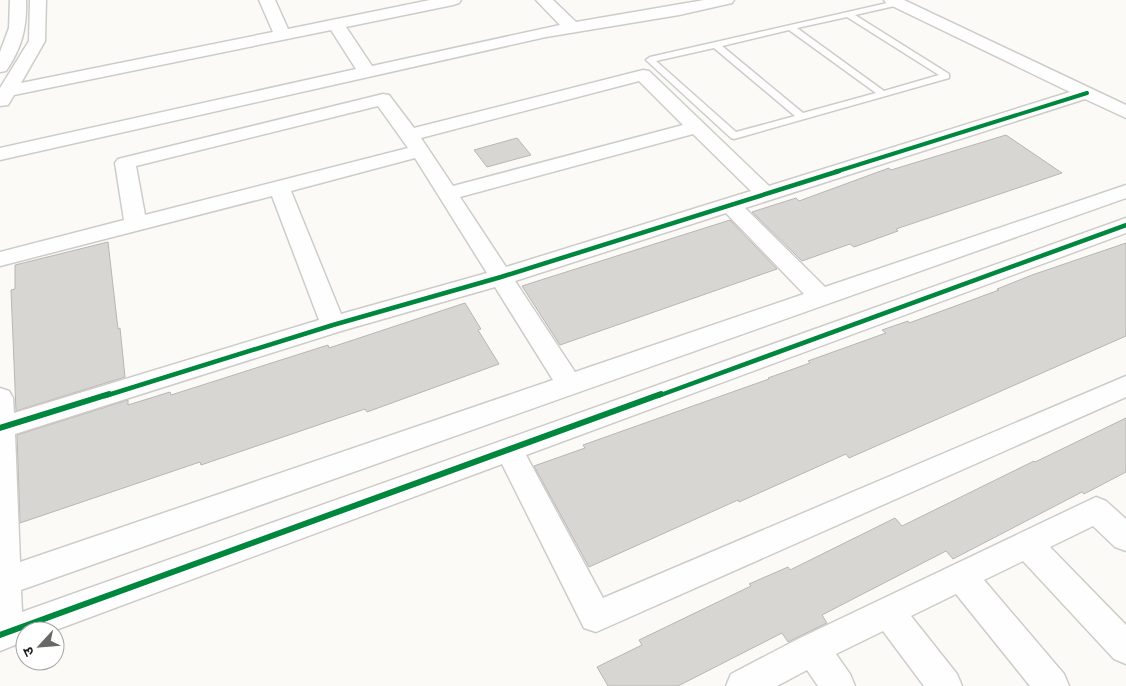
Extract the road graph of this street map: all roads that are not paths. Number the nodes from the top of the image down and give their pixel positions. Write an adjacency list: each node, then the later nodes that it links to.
1 (18, 0): 14 (street)
2 (38, 0): 12 (street)
3 (267, 0): 17 (street)
4 (453, 0): 11 (street)
5 (544, 0): 13 (street)
6 (644, 0): 9 (street)
7 (726, 0): 9 (street)
8 (894, 1): 10 (lane); 21 (street)
9 (660, 13): 13 (street)
10 (848, 14): 15 (lane); 22 (lane)
11 (335, 23): 17 (street); 20 (street)
12 (38, 24): 14 (street); 23 (street)
13 (572, 27): 20 (street)
14 (18, 28): 16 (street); 19 (street)
15 (790, 28): 18 (lane); 22 (lane)
16 (0, 31)
17 (282, 34): 23 (street)
18 (716, 44): 25 (lane); 25 (lane)
19 (0, 67)
20 (367, 72): 28 (street)
21 (1087, 93): 24 (street); 32 (street)
22 (883, 94): 25 (lane)
23 (3, 97)
24 (1126, 112)
25 (802, 117)
26 (696, 127): 27 (street); 31 (street); 32 (street)
27 (415, 143): 29 (street); 31 (street); 34 (street)
28 (0, 154)
29 (279, 187): 34 (street); 39 (street)
30 (1126, 191): 38 (street)
31 (448, 194): 37 (street)
32 (766, 194): 33 (street)
33 (730, 205): 37 (street); 38 (street)
34 (136, 224): 36 (street)
35 (1126, 225): 44 (street)
36 (0, 259)
37 (501, 277): 39 (street); 40 (street)
38 (821, 297): 40 (street)
39 (333, 325): 43 (street)
40 (570, 385): 48 (street)
41 (1126, 386): 44 (street)
42 (0, 398): 43 (street)
43 (1, 427): 48 (street)
44 (509, 450): 50 (street)
45 (1126, 538): 46 (street)
46 (1026, 544): 47 (street); 51 (street)
47 (960, 576): 49 (street); 56 (street)
48 (3, 582): 50 (street)
49 (888, 612): 52 (street); 55 (street)
50 (3, 634)
51 (1126, 648)
52 (812, 649): 53 (street); 54 (street)
53 (743, 686)
54 (838, 686)
55 (945, 686)
56 (1052, 686)

